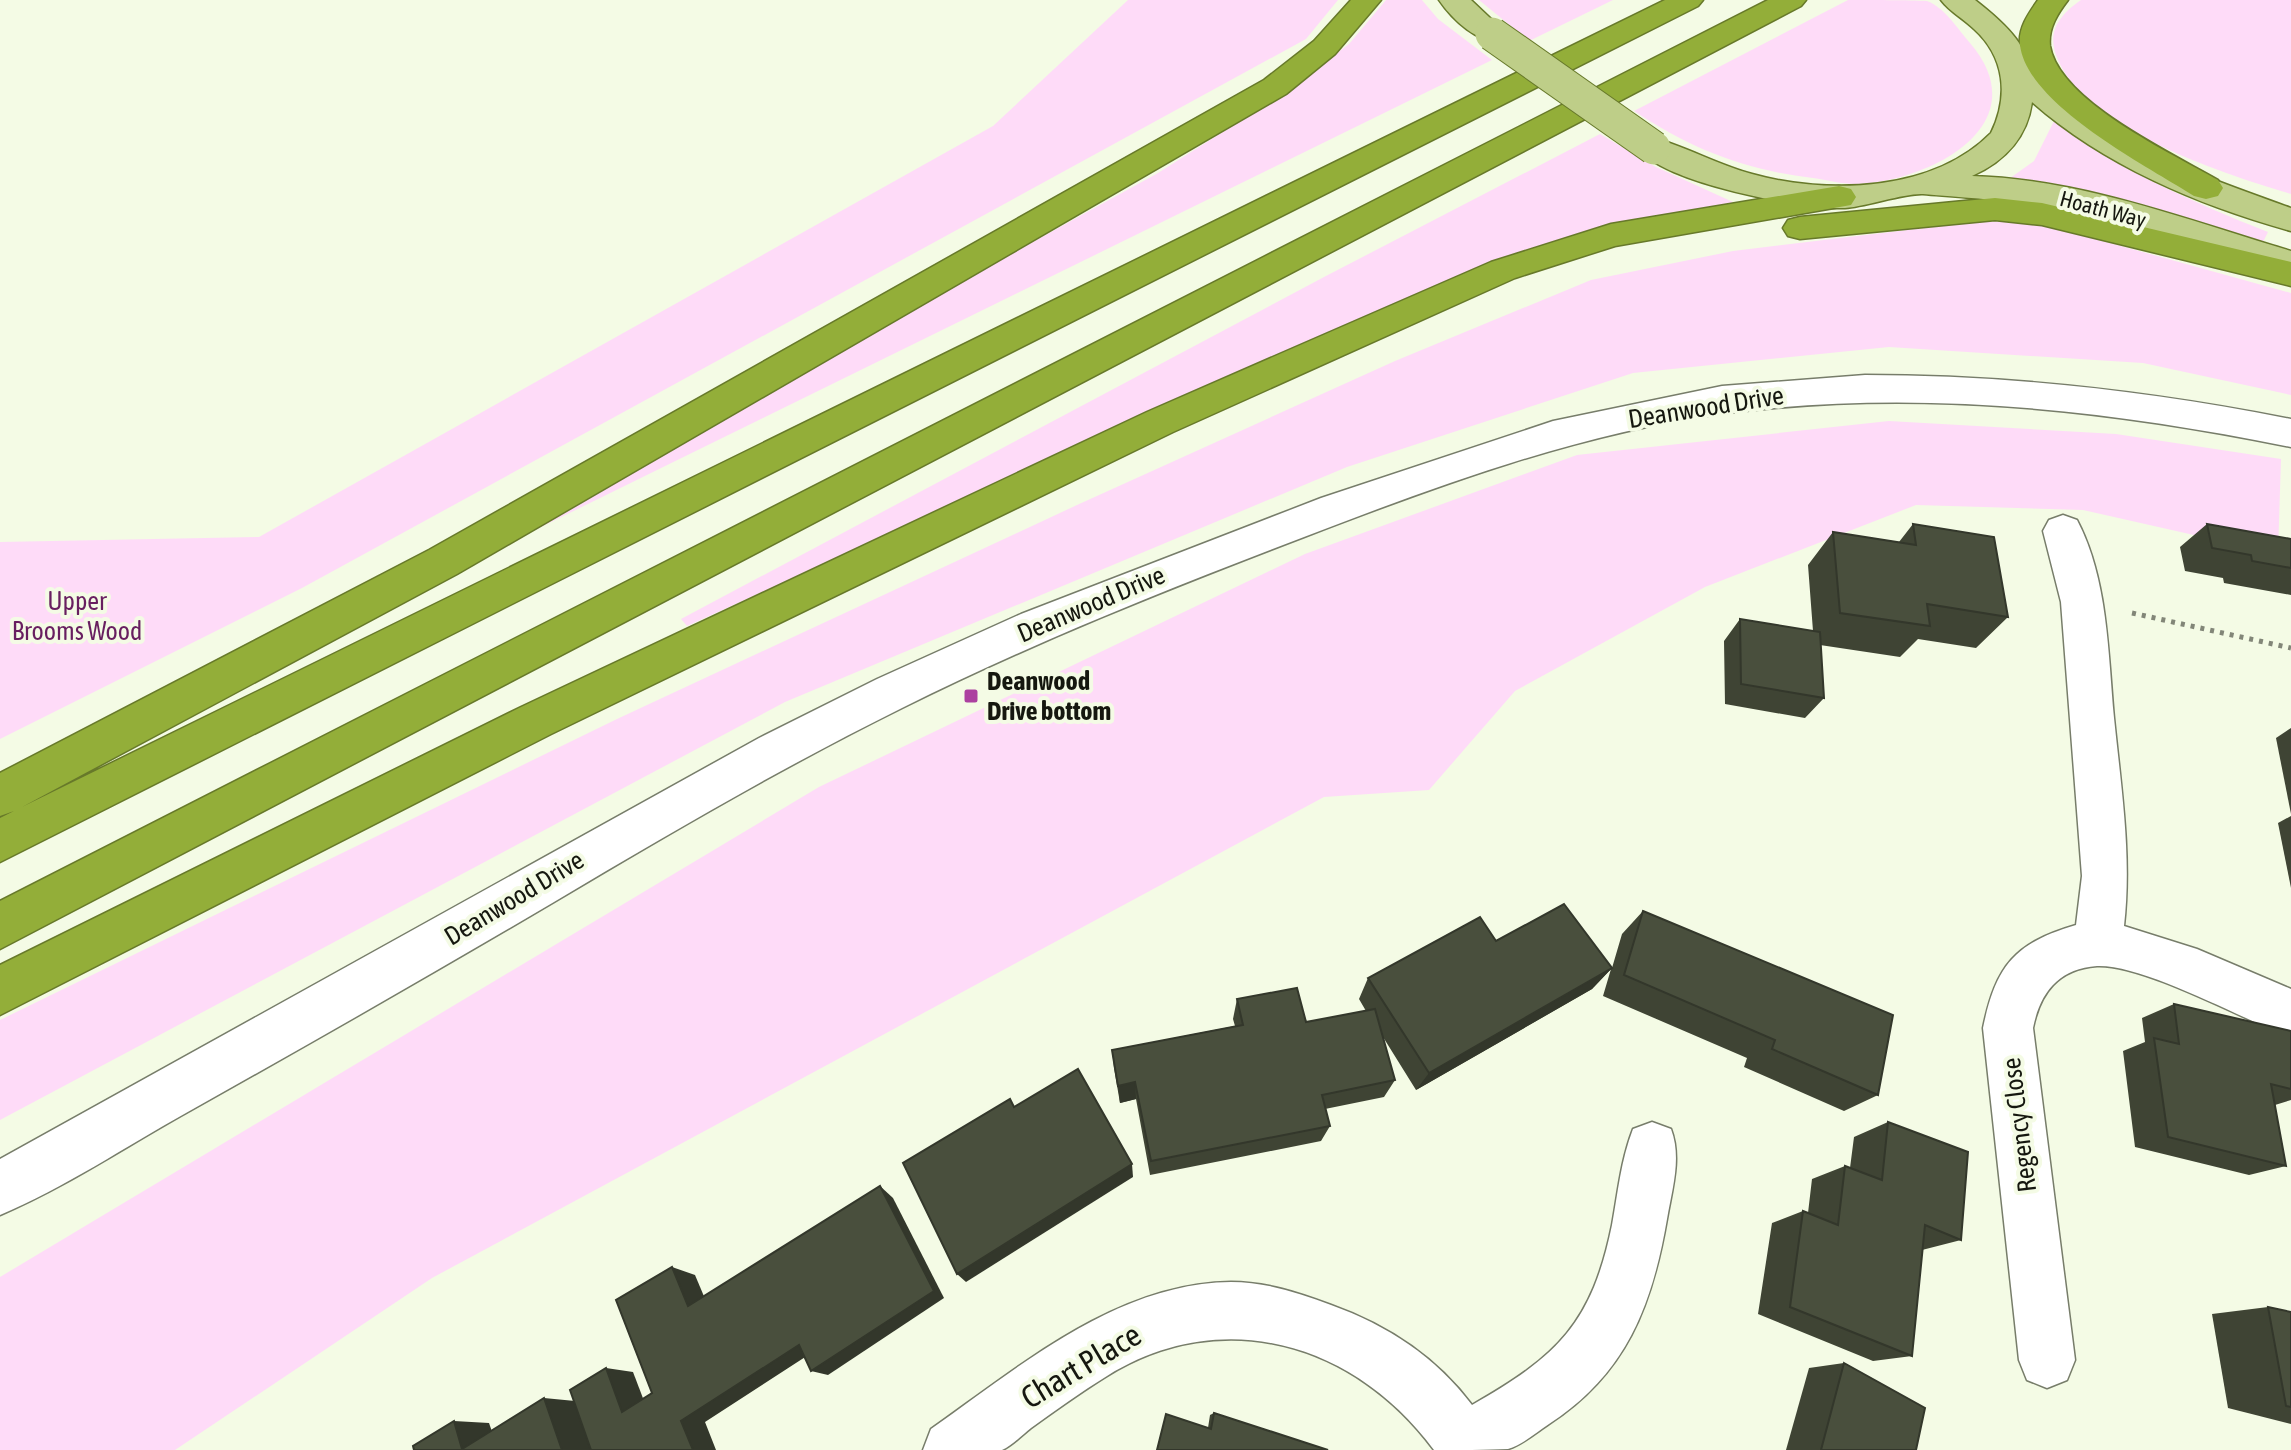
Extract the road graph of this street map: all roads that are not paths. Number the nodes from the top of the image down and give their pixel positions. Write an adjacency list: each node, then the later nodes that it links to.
1 (1366, 0): 18 (highway)
2 (1454, 0): 11 (main road, bridge)
3 (1688, 0): 19 (highway)
4 (1791, 0): 20 (highway)
5 (1956, 0): 8 (main road, Hoath Way)
6 (2028, 0): 8 (highway)
7 (2053, 0): 10 (highway)
8 (2014, 62): 9 (main road); 10 (main road, Hoath Way)
9 (1910, 187): 11 (main road); 13 (main road, Hoath Way)
10 (2206, 188): 12 (main road, Hoath Way)
11 (1839, 197): 15 (highway)
12 (2291, 220)
13 (2291, 263)
14 (2291, 274): 15 (highway)
15 (1360, 335): 22 (highway)
16 (2291, 433): 25 (street, Deanwood Drive)
17 (2063, 531): 21 (street)
18 (0, 796)
19 (0, 841)
20 (0, 926)
21 (2098, 943): 23 (street, Regency Close); 26 (street, Regency Close)
22 (0, 991)
23 (2291, 1014)
24 (1652, 1148): 27 (street, Chart Place)
25 (0, 1188)
26 (2047, 1360)
27 (1466, 1446): 28 (street, Chart Place)
28 (952, 1450)

